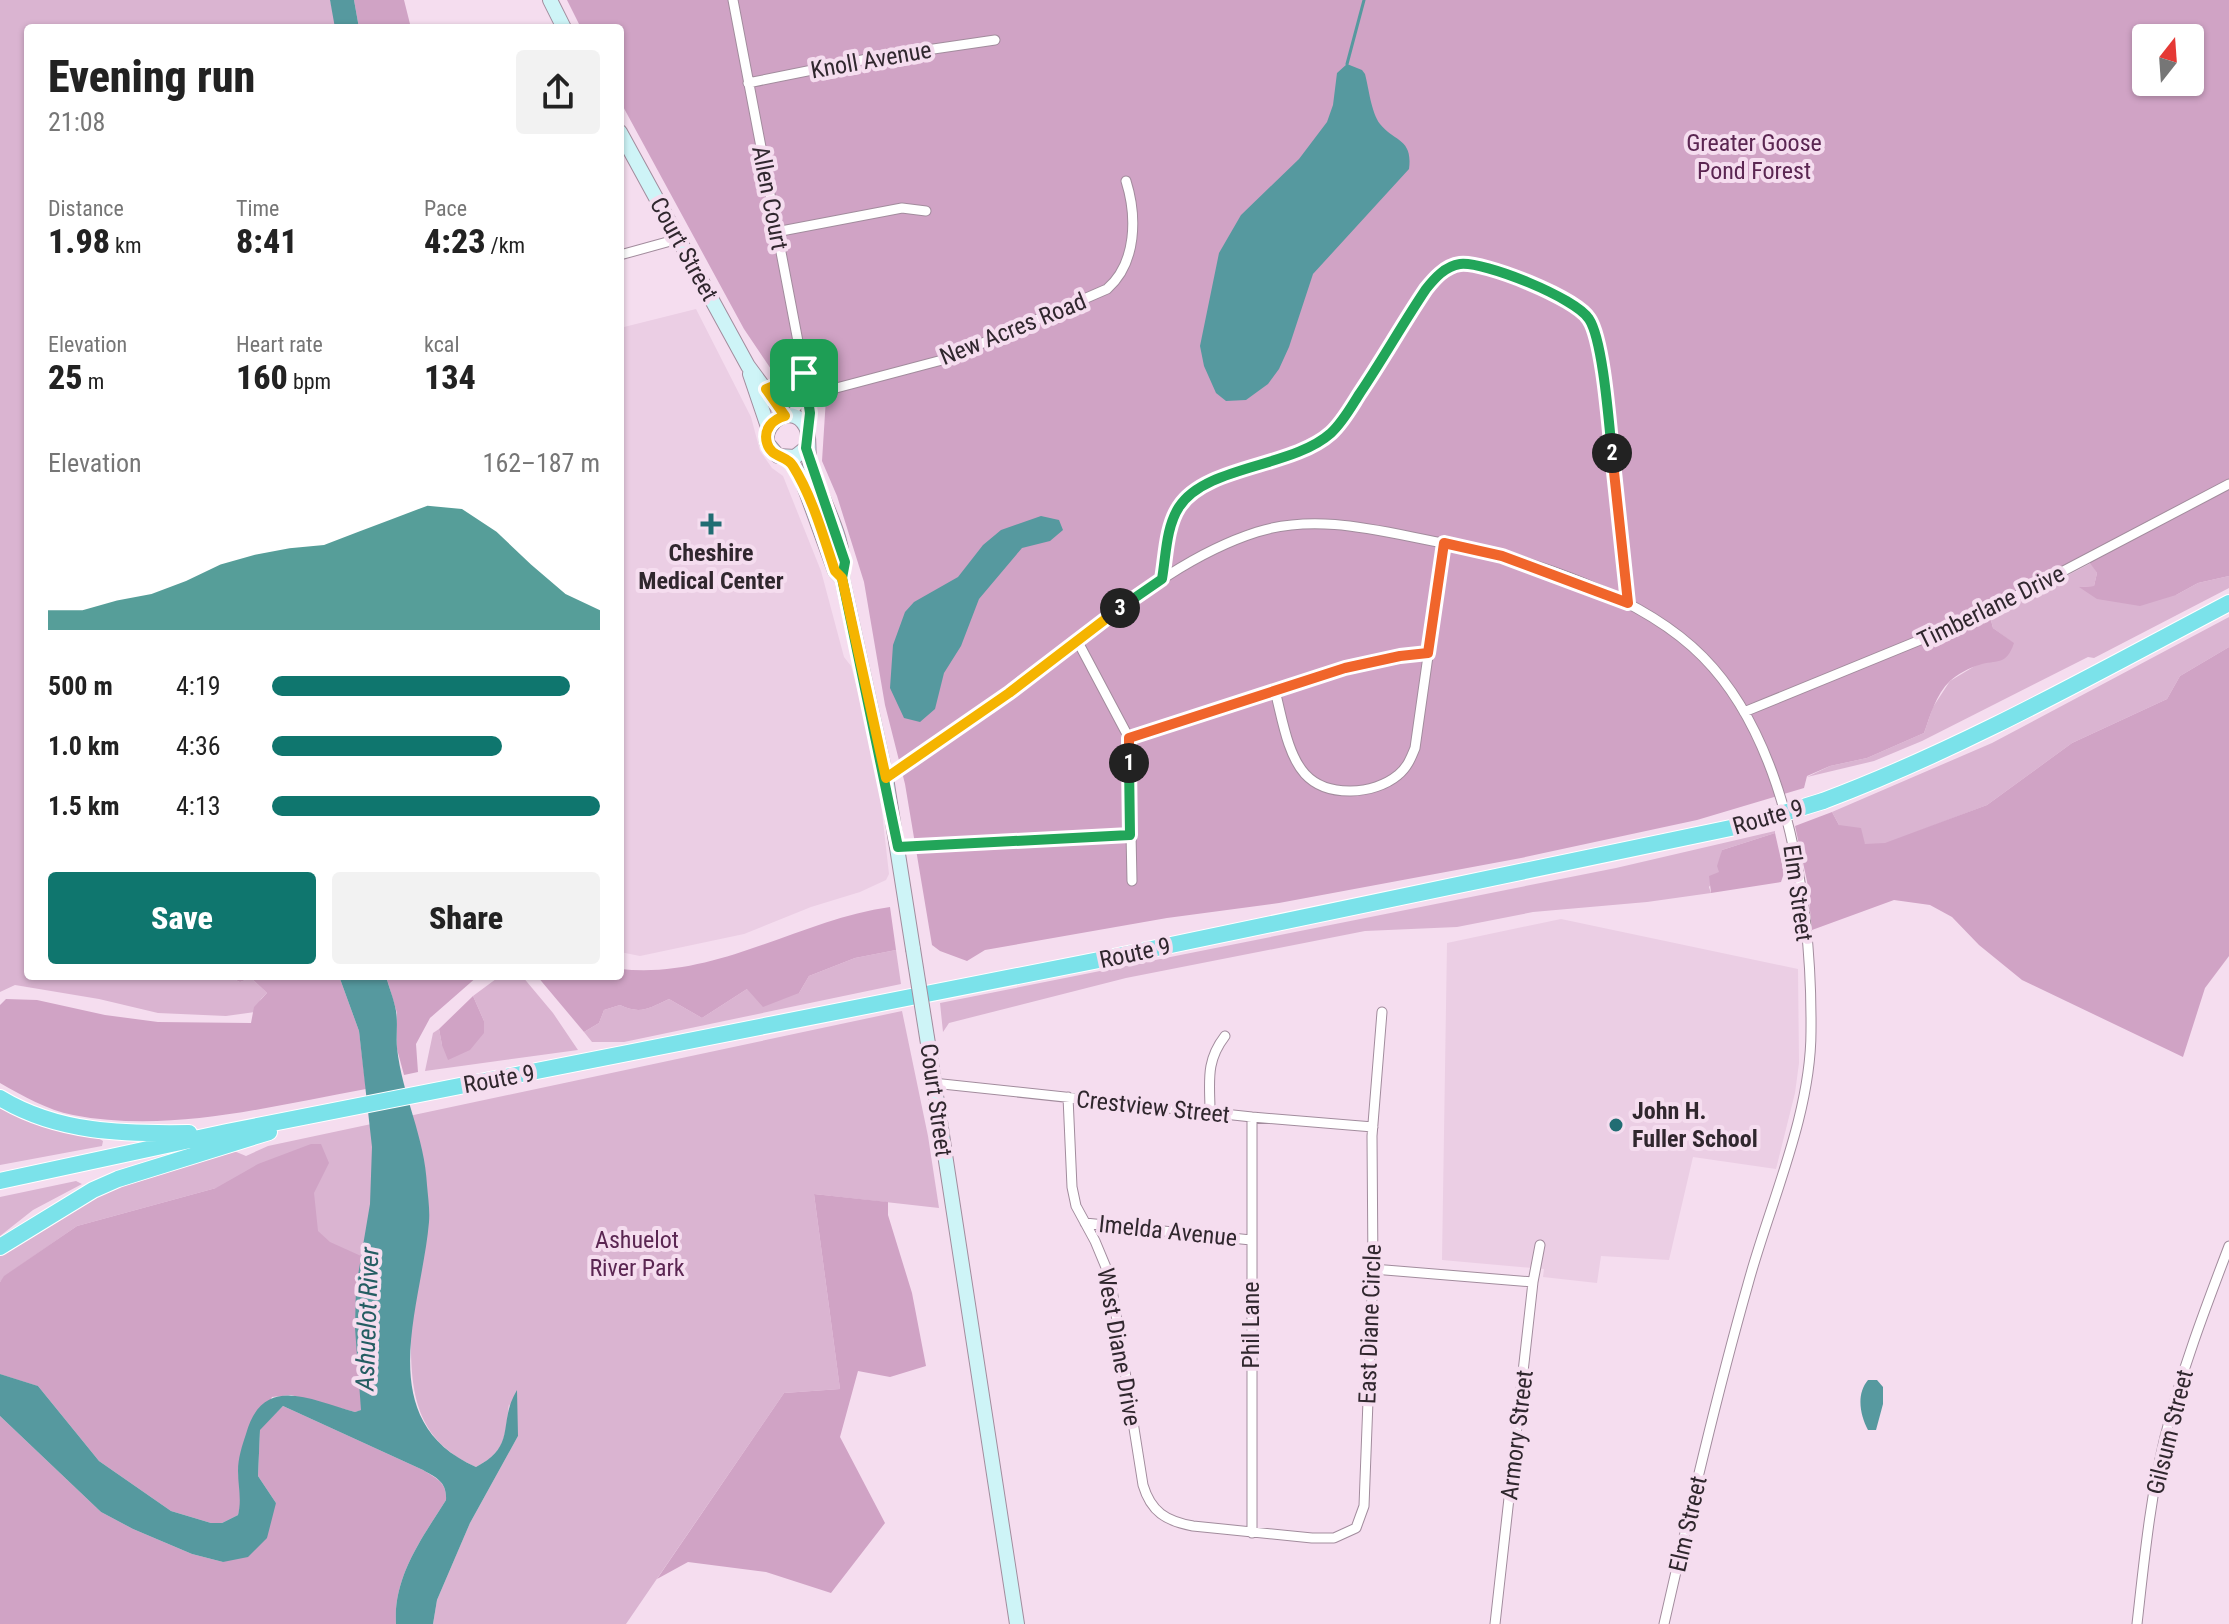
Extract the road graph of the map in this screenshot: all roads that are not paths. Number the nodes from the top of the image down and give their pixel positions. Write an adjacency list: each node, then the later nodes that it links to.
1 (550, 0): 3 (main road)
2 (733, 0): 5 (street, Allen Court)
3 (562, 24)
4 (995, 40): 5 (street, Knoll Avenue)
5 (748, 83): 9 (street, Allen Court)
6 (624, 139): 10 (main road, Court Street)
7 (1126, 181): 15 (street, New Acres Road)
8 (926, 211): 9 (street)
9 (776, 232): 13 (street, Allen Court)
10 (678, 239): 11 (street); 12 (main road, Court Street)
11 (624, 254)
12 (748, 366): 14 (main road, Court Street); 17 (main road, Court Street)
13 (804, 373): 14 (street); 15 (street, Allen Court)
14 (766, 389): 16 (main road, Court Street)
15 (806, 396): 16 (street); 18 (street, Allen Court)
16 (787, 416): 17 (main road); 18 (main road, Court Street)
17 (768, 427): 20 (main road, Court Street)
18 (807, 428): 19 (main road, Court Street)
19 (806, 448): 20 (main road); 23 (main road, Court Street)
20 (789, 458): 23 (main road, Court Street)
21 (2229, 484): 30 (street, Timberlane Drive)
22 (1444, 543): 24 (street, Elm Street); 25 (street, Elm Street); 28 (street)
23 (842, 578): 32 (main road, Court Street)
24 (1162, 579): 25 (street); 27 (street, Elm Street)
25 (1628, 603): 30 (street, Elm Street)
26 (2229, 603): 42 (highway, Route 9, bridge)
27 (1078, 642): 31 (street); 32 (street, Elm Street)
28 (1428, 653): 29 (street); 29 (street)
29 (1275, 691): 31 (street)
30 (1744, 712): 57 (street, Elm Street)
31 (1129, 738): 33 (street)
32 (886, 778): 34 (main road, Court Street)
33 (1130, 835): 34 (street); 35 (street)
34 (898, 847): 38 (main road, Court Street, bridge)
35 (1132, 881)
36 (1382, 1012): 44 (street, East Diane Circle)
37 (1225, 1036): 41 (street)
38 (933, 1083): 39 (street, Crestview Street); 55 (main road, Court Street)
39 (1068, 1097): 41 (street, Crestview Street); 47 (street, West Diane Drive)
40 (0, 1098): 45 (highway)
41 (1210, 1112): 43 (street, Crestview Street)
42 (328, 1113): 45 (highway, Route 9); 51 (highway)
43 (1252, 1117): 44 (street, Crestview Street); 48 (street, Phil Lane)
44 (1373, 1127): 52 (street, East Diane Circle)
45 (227, 1132): 46 (highway, Route 9)
46 (0, 1181)
47 (1085, 1223): 48 (street, Imelda Avenue); 54 (street, West Diane Drive)
48 (1251, 1240): 54 (street, Phil Lane)
49 (1540, 1245): 53 (street, Armory Street)
50 (2229, 1246): 58 (street, Gilsum Street)
51 (0, 1247)
52 (1373, 1269): 53 (street); 54 (street, East Diane Circle)
53 (1533, 1282): 56 (street, Armory Street)
54 (1252, 1533)
55 (1017, 1624)
56 (1495, 1624)
57 (1664, 1624)
58 (2137, 1624)

